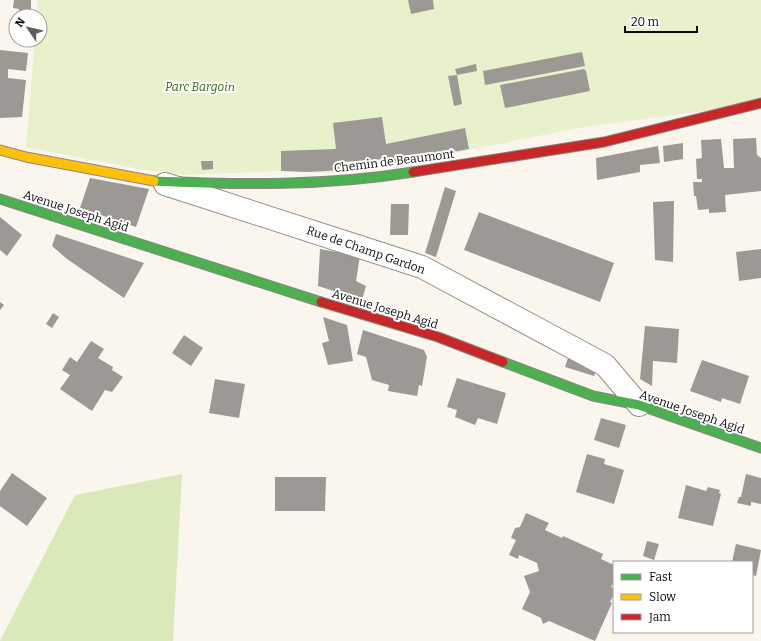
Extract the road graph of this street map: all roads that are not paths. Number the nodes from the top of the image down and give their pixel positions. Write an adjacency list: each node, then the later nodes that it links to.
1 (761, 103): 3 (main road, Chemin de Beaumont)
2 (0, 150): 3 (main road, Chemin de Beaumont)
3 (154, 181): 5 (street, Rue de Champ Gardon)
4 (0, 199): 5 (main road, Avenue Joseph Agid)
5 (639, 405): 6 (main road, Avenue Joseph Agid)
6 (761, 448)

